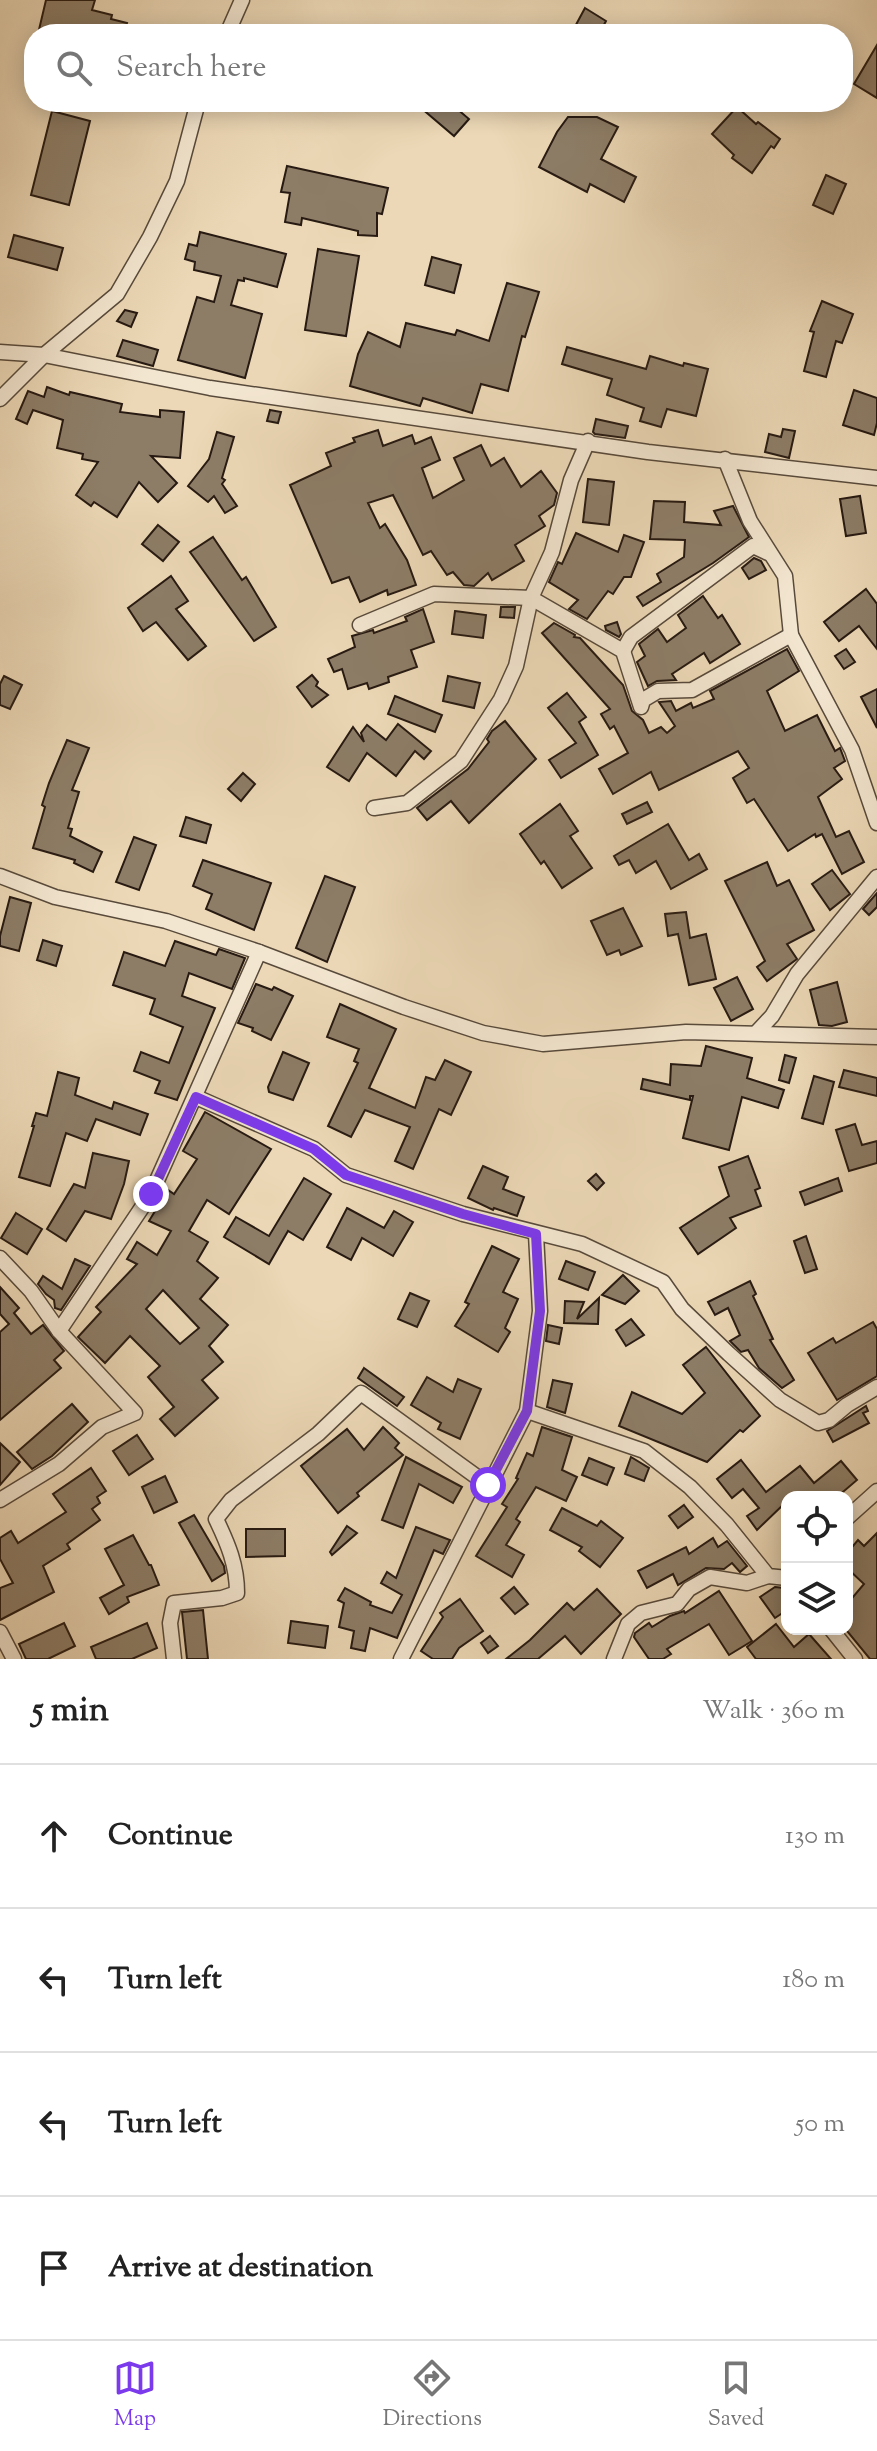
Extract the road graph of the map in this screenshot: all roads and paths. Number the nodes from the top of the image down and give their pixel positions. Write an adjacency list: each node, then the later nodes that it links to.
1 (242, 0): 2 (street)
2 (231, 24)
3 (195, 112): 5 (street)
4 (0, 352): 5 (street)
5 (44, 355): 6 (street); 7 (street)
6 (0, 399)
7 (588, 441): 8 (street); 11 (street)
8 (725, 459): 9 (street); 10 (street)
9 (877, 478)
10 (768, 553): 13 (street); 14 (street)
11 (531, 598): 12 (street); 14 (street); 15 (street)
12 (360, 625)
13 (791, 635): 14 (street); 16 (street)
14 (623, 651)
15 (374, 808)
16 (877, 823)
17 (877, 877): 20 (street)
18 (1, 880): 19 (street)
19 (259, 952): 20 (street); 22 (street)
20 (757, 1032): 21 (street)
21 (877, 1037)
22 (196, 1097): 23 (street); 25 (street)
23 (536, 1234): 26 (street); 27 (street)
24 (0, 1258): 25 (street)
25 (59, 1331): 30 (street)
26 (877, 1387)
27 (527, 1411): 28 (street); 32 (street)
28 (488, 1485): 37 (street); 38 (street)
29 (877, 1491): 31 (street)
30 (0, 1500)
31 (853, 1513)
32 (768, 1576): 33 (street); 39 (street)
33 (781, 1577)
34 (0, 1632): 36 (street)
35 (836, 1635): 40 (street)
36 (14, 1659)
37 (174, 1659)
38 (401, 1659)
39 (614, 1659)
40 (855, 1659)

